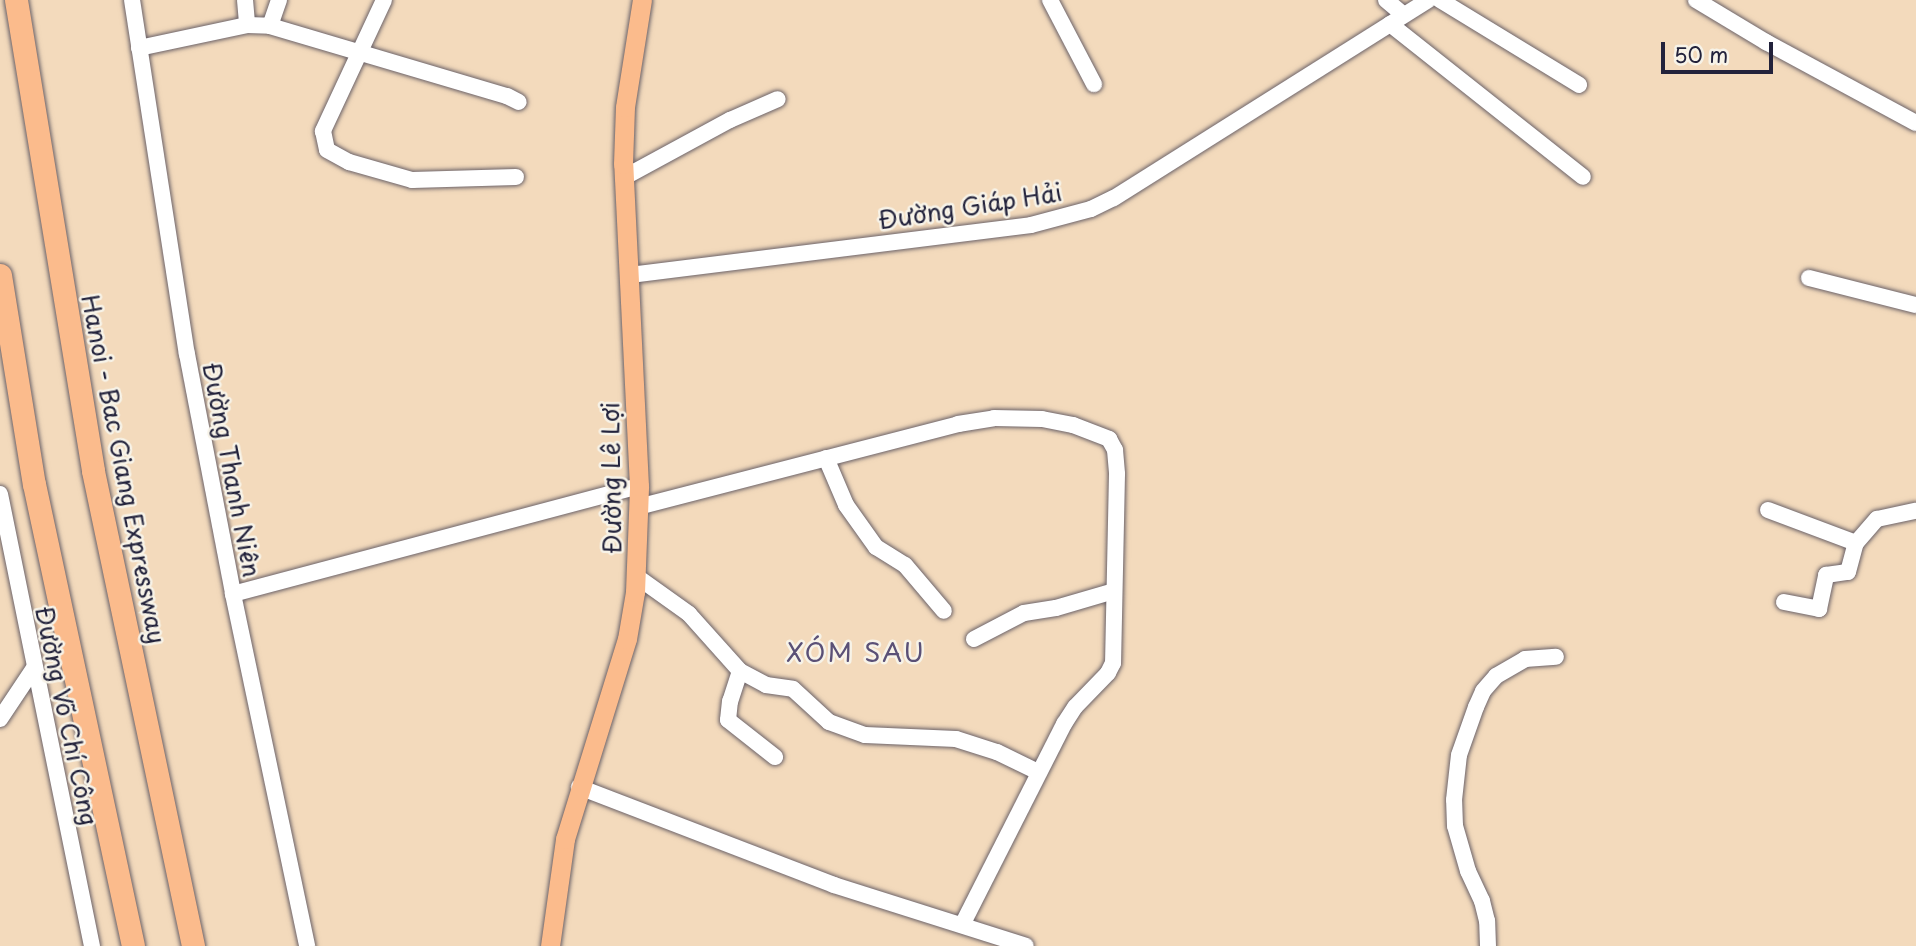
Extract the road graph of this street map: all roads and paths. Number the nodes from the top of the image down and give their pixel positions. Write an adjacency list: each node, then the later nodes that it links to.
1 (16, 0): 51 (highway, Hanoi - Bac Giang Expressway)
2 (132, 0): 16 (street, Đường Thanh Niên)
3 (245, 0): 14 (street)
4 (279, 0): 15 (street)
5 (384, 0): 17 (street)
6 (642, 0): 25 (main road, Đường Lê Lợi)
7 (1050, 0): 18 (street)
8 (1386, 0): 12 (street)
9 (1428, 0): 12 (street, Đường Giáp Hải)
10 (1440, 0): 19 (street)
11 (1696, 0): 22 (street)
12 (1404, 15): 13 (street, Đường Giáp Hải)
13 (1390, 24): 24 (street); 27 (street, Đường Giáp Hải)
14 (247, 25): 15 (street); 16 (street)
15 (270, 26): 17 (street)
16 (139, 48): 39 (street, Đường Thanh Niên)
17 (362, 54): 21 (street); 23 (street)
18 (1094, 84)
19 (1578, 85)
20 (778, 99): 25 (street)
21 (519, 102)
22 (1916, 123)
23 (516, 177)
24 (1583, 177)
25 (624, 178): 27 (main road, Đường Lê Lợi)
26 (0, 275): 53 (highway)
27 (630, 275): 31 (main road, Đường Lê Lợi)
28 (1809, 278): 29 (street)
29 (1916, 305)
30 (826, 458): 33 (street); 38 (street); 41 (street)
31 (639, 486): 33 (main road, Đường Lê Lợi); 39 (street)
32 (0, 494): 44 (street, Đường Võ Chí Công)
33 (638, 506): 37 (main road, Đường Lê Lợi)
34 (1768, 510): 36 (street)
35 (1916, 511): 36 (street)
36 (1856, 543): 40 (street)
37 (636, 576): 45 (street); 49 (main road, Đường Lê Lợi)
38 (1114, 591): 42 (street); 48 (street)
39 (233, 594): 54 (street, Đường Thanh Niên)
40 (1784, 602)
41 (944, 611)
42 (974, 639)
43 (1556, 657): 57 (street)
44 (34, 668): 46 (street); 52 (street, Đường Võ Chí Công)
45 (740, 671): 47 (street); 48 (street)
46 (0, 719)
47 (775, 757)
48 (1038, 772): 50 (street)
49 (579, 787): 50 (street); 55 (main road, Đường Lê Lợi)
50 (962, 925): 56 (street)
51 (192, 939)
52 (92, 946)
53 (133, 946)
54 (307, 946)
55 (550, 946)
56 (1026, 946)
57 (1488, 946)

